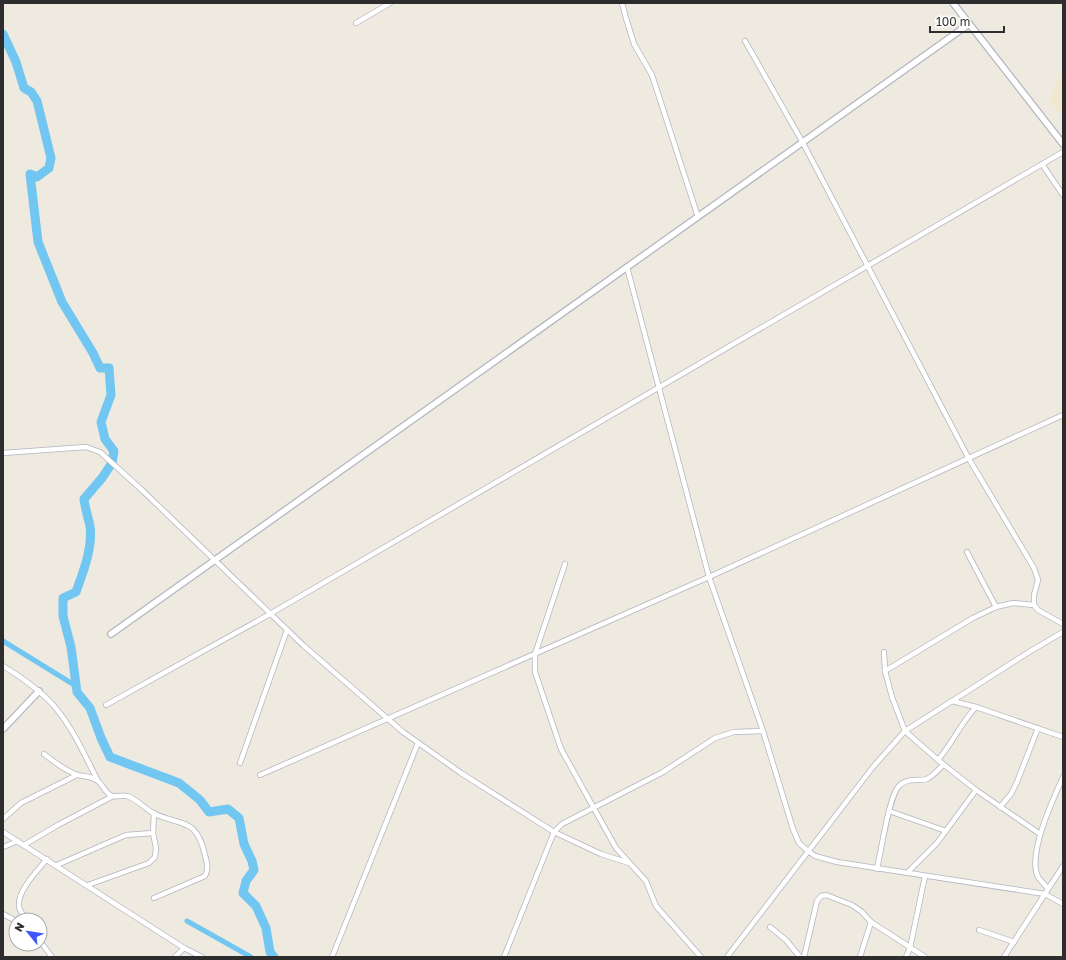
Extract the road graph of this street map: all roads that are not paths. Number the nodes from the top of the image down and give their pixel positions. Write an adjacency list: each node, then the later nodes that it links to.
1 (390, 3): 4 (street)
2 (622, 3): 12 (street)
3 (953, 3): 5 (street)
4 (356, 23)
5 (969, 24): 7 (street); 8 (street)
6 (745, 42): 7 (street)
7 (802, 143): 12 (street); 14 (street)
8 (1063, 144)
9 (1063, 152): 10 (street)
10 (1042, 164): 11 (street); 14 (street)
11 (1063, 195)
12 (698, 217): 13 (street)
13 (628, 267): 15 (street); 20 (street)
14 (868, 267): 15 (street); 18 (street)
15 (658, 388): 22 (street); 25 (street)
16 (1063, 415): 18 (street)
17 (3, 453): 20 (street)
18 (968, 459): 22 (street); 23 (street)
19 (967, 552): 24 (street)
20 (215, 560): 25 (street); 29 (street)
21 (565, 564): 31 (street)
22 (709, 577): 31 (street); 41 (street)
23 (1034, 605): 24 (street); 26 (street)
24 (996, 607): 33 (street)
25 (270, 614): 27 (street); 36 (street)
26 (1063, 624)
27 (287, 630): 38 (street); 47 (street)
28 (1063, 632): 35 (street)
29 (111, 634)
30 (884, 652): 33 (street)
31 (534, 654): 38 (street); 56 (street)
32 (3, 666): 34 (street)
33 (886, 672): 42 (street)
34 (39, 692): 40 (street); 52 (street)
35 (952, 701): 37 (street); 42 (street)
36 (106, 705)
37 (976, 707): 39 (street); 46 (street)
38 (388, 719): 44 (street); 50 (street)
39 (1038, 728): 43 (street); 55 (street)
40 (3, 729)
41 (763, 731): 56 (street); 68 (street)
42 (905, 732): 46 (street); 68 (street)
43 (1063, 737)
44 (418, 743): 62 (street); 91 (street)
45 (44, 754): 49 (street)
46 (938, 760): 48 (street)
47 (240, 764)
48 (943, 765): 53 (street); 57 (street)
49 (77, 775): 52 (street); 59 (street)
50 (260, 775)
51 (1063, 777): 64 (street)
52 (98, 781): 54 (street)
53 (976, 790): 55 (street); 60 (street)
54 (114, 796): 58 (street); 66 (street)
55 (1000, 807): 64 (street)
56 (593, 808): 62 (street); 70 (street)
57 (890, 811): 60 (street); 73 (street)
58 (154, 813): 63 (street); 79 (street)
59 (3, 819)
60 (946, 831): 74 (street)
61 (3, 832): 65 (street)
62 (554, 832): 70 (street); 92 (street)
63 (153, 833): 71 (street); 76 (street)
64 (1040, 834): 77 (street)
65 (18, 841): 66 (street); 67 (street)
66 (24, 845): 69 (street)
67 (3, 847)
68 (808, 851): 73 (street); 94 (street)
69 (47, 859): 71 (street); 81 (street)
70 (629, 863): 88 (street)
71 (57, 865): 76 (street)
72 (1063, 866): 77 (street)
73 (878, 868): 74 (street)
74 (907, 873): 75 (street)
75 (925, 876): 78 (street); 87 (street)
76 (88, 885): 86 (street)
77 (1048, 889): 78 (street)
78 (1045, 894): 80 (street); 85 (street)
79 (154, 898)
80 (1063, 904)
81 (22, 912)
82 (871, 922): 87 (street); 96 (street); 97 (street)
83 (770, 927): 95 (street)
84 (978, 930): 85 (street)
85 (1014, 942): 100 (street)
86 (184, 948): 89 (street); 90 (street)
87 (910, 948): 98 (street); 99 (street)
88 (695, 955): 93 (street)
89 (176, 957)
90 (202, 957)
91 (332, 957)
92 (504, 957)
93 (701, 957)
94 (727, 957)
95 (800, 957)
96 (804, 957)
97 (860, 957)
98 (906, 957)
99 (925, 957)
100 (1004, 957)

